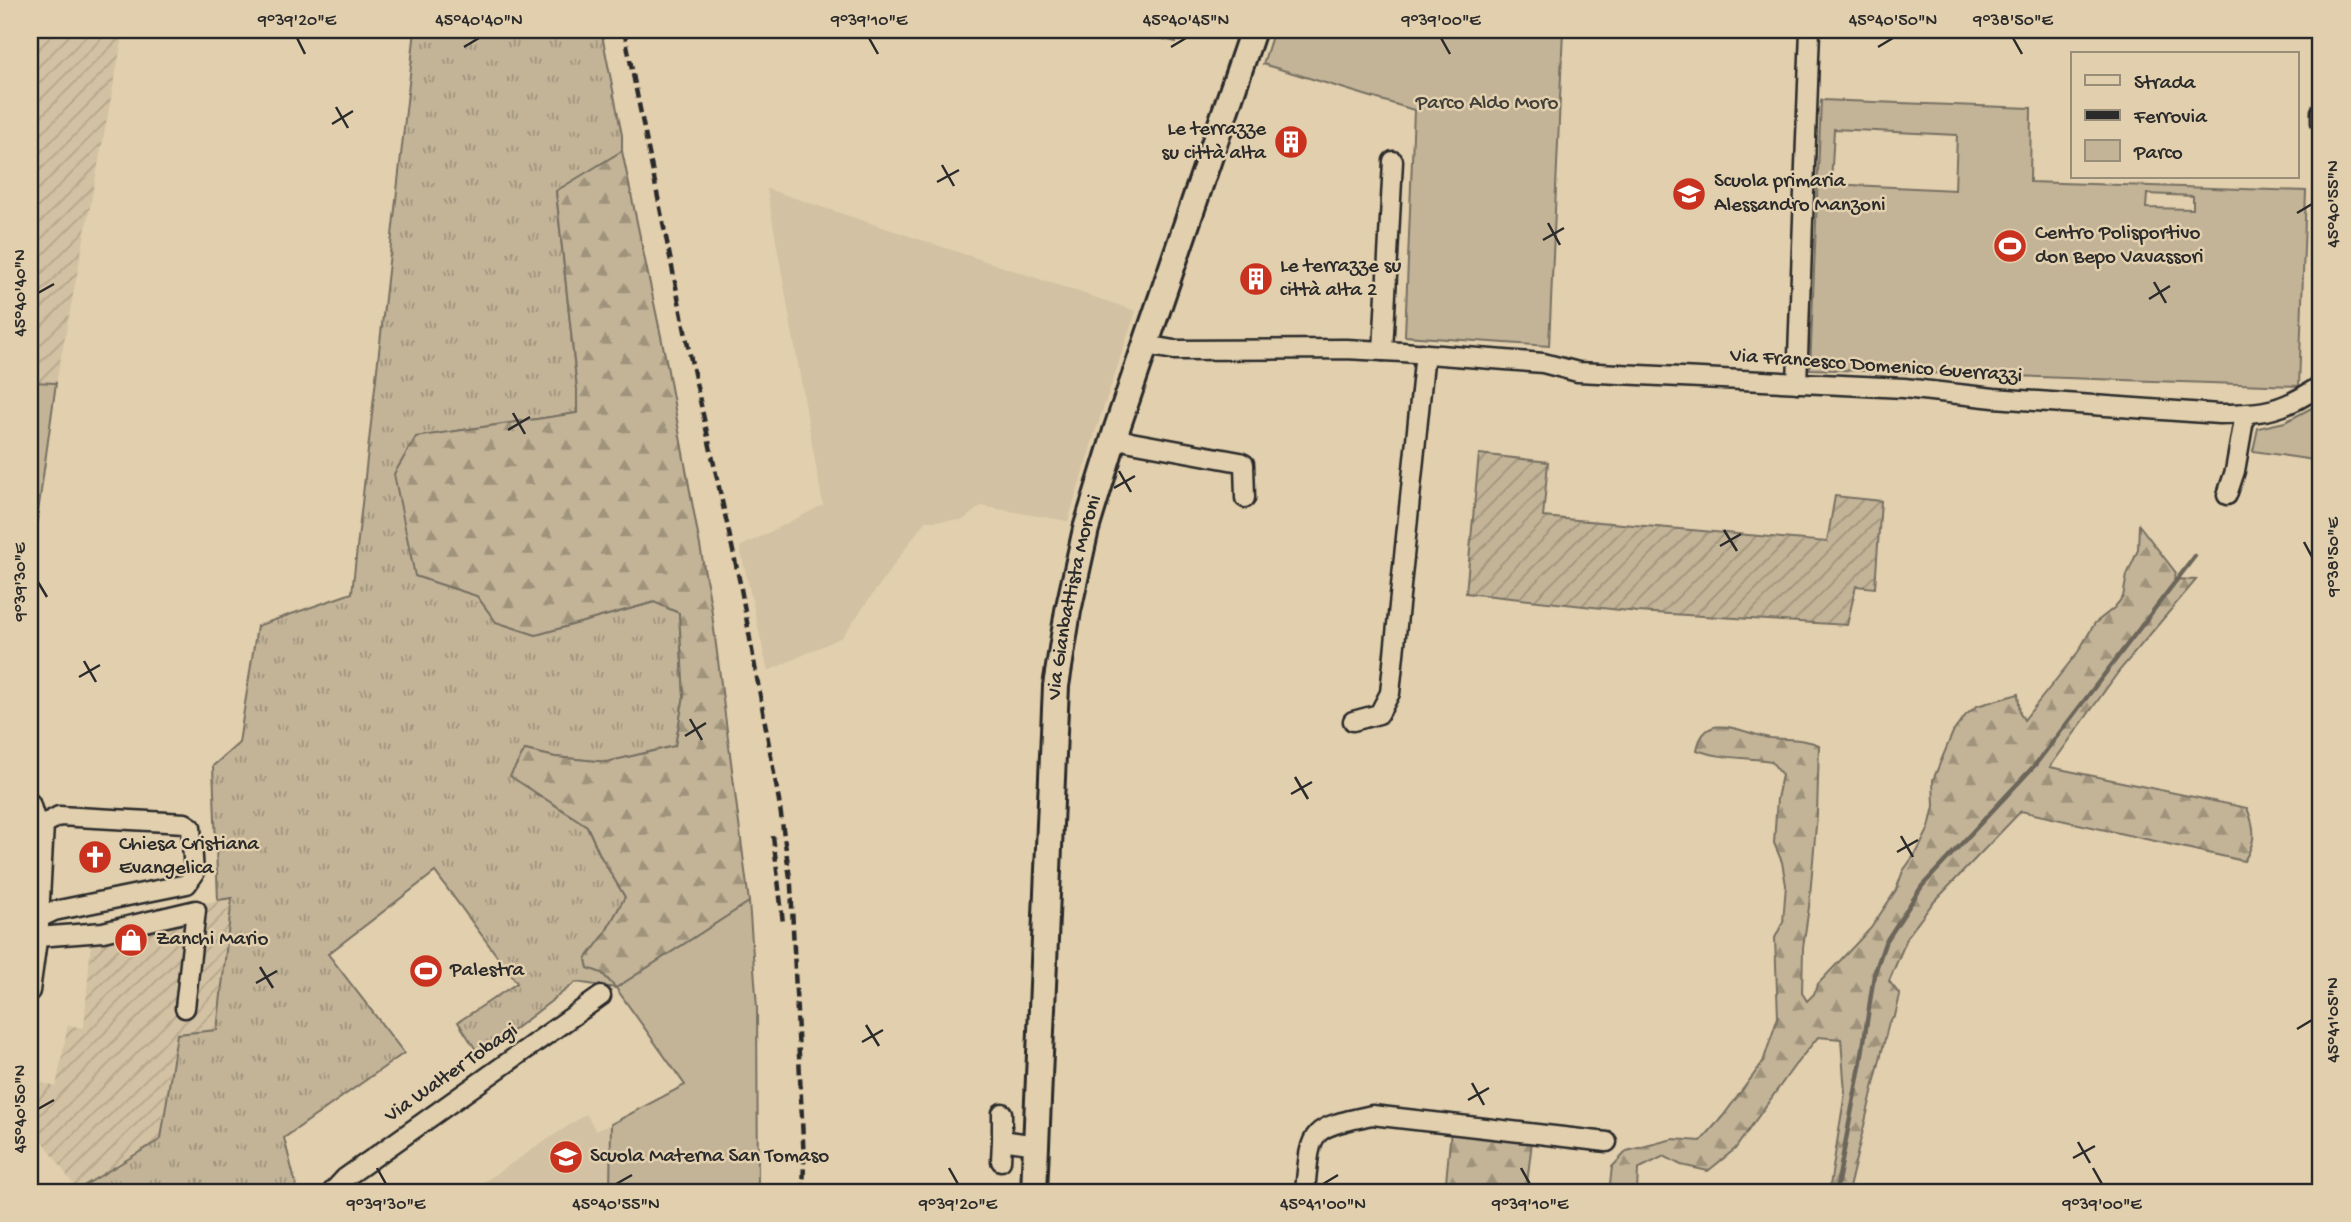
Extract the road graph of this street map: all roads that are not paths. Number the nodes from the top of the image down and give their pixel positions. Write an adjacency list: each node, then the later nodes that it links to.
1 (1253, 30): 6 (main road, Via Gianbattista Moroni)
2 (1810, 30): 9 (street)
3 (2321, 112): 4 (street)
4 (2321, 122)
5 (1393, 161): 7 (street)
6 (1145, 345): 7 (street, Via Francesco Domenico Guerrazzi); 12 (main road, Via Gianbattista Moroni)
7 (1383, 351): 8 (street, Via Francesco Domenico Guerrazzi)
8 (1422, 354): 9 (street, Via Francesco Domenico Guerrazzi); 15 (street)
9 (1797, 383): 11 (street, Via Francesco Domenico Guerrazzi)
10 (2321, 385): 11 (street, Via Francesco Domenico Guerrazzi)
11 (2245, 414): 13 (street)
12 (1122, 439): 14 (street); 27 (main road, Via Gianbattista Moroni)
13 (2227, 495)
14 (1245, 498)
15 (1353, 721)
16 (30, 803): 17 (street)
17 (44, 824): 18 (street); 18 (street)
18 (39, 918): 19 (street)
19 (37, 937): 20 (street); 23 (street)
20 (32, 958): 21 (street)
21 (30, 991)
22 (601, 996): 29 (street, Via Walter Tobagi)
23 (185, 1008)
24 (1002, 1113): 25 (street)
25 (1002, 1140): 27 (street); 28 (street)
26 (1607, 1142): 31 (street)
27 (1036, 1145): 30 (main road, Via Gianbattista Moroni)
28 (1000, 1161)
29 (332, 1192)
30 (1034, 1192)
31 (1305, 1192)

